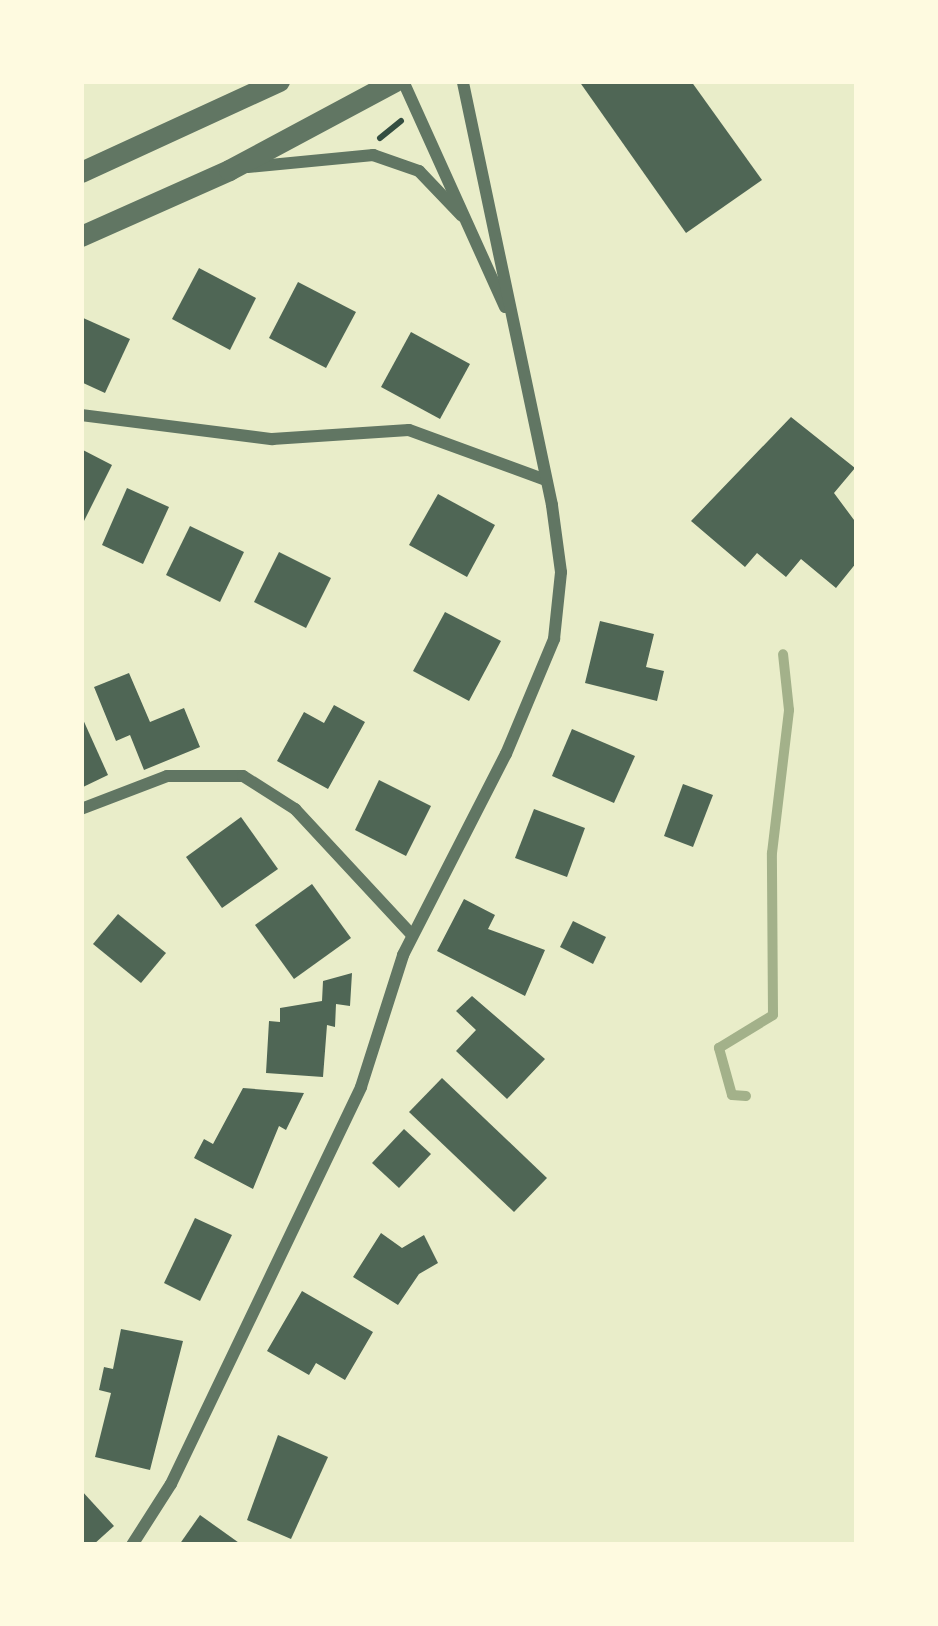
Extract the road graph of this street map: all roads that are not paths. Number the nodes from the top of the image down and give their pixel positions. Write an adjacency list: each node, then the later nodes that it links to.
1 (279, 81): 5 (street)
2 (399, 81): 4 (street); 6 (street)
3 (464, 81): 8 (street)
4 (229, 170): 6 (street); 7 (street)
5 (81, 172)
6 (471, 227): 8 (street)
7 (81, 236)
8 (519, 342): 10 (street)
9 (81, 415): 10 (street)
10 (546, 480): 12 (street)
11 (81, 809): 12 (street)
12 (412, 935): 13 (street)
13 (132, 1545)

